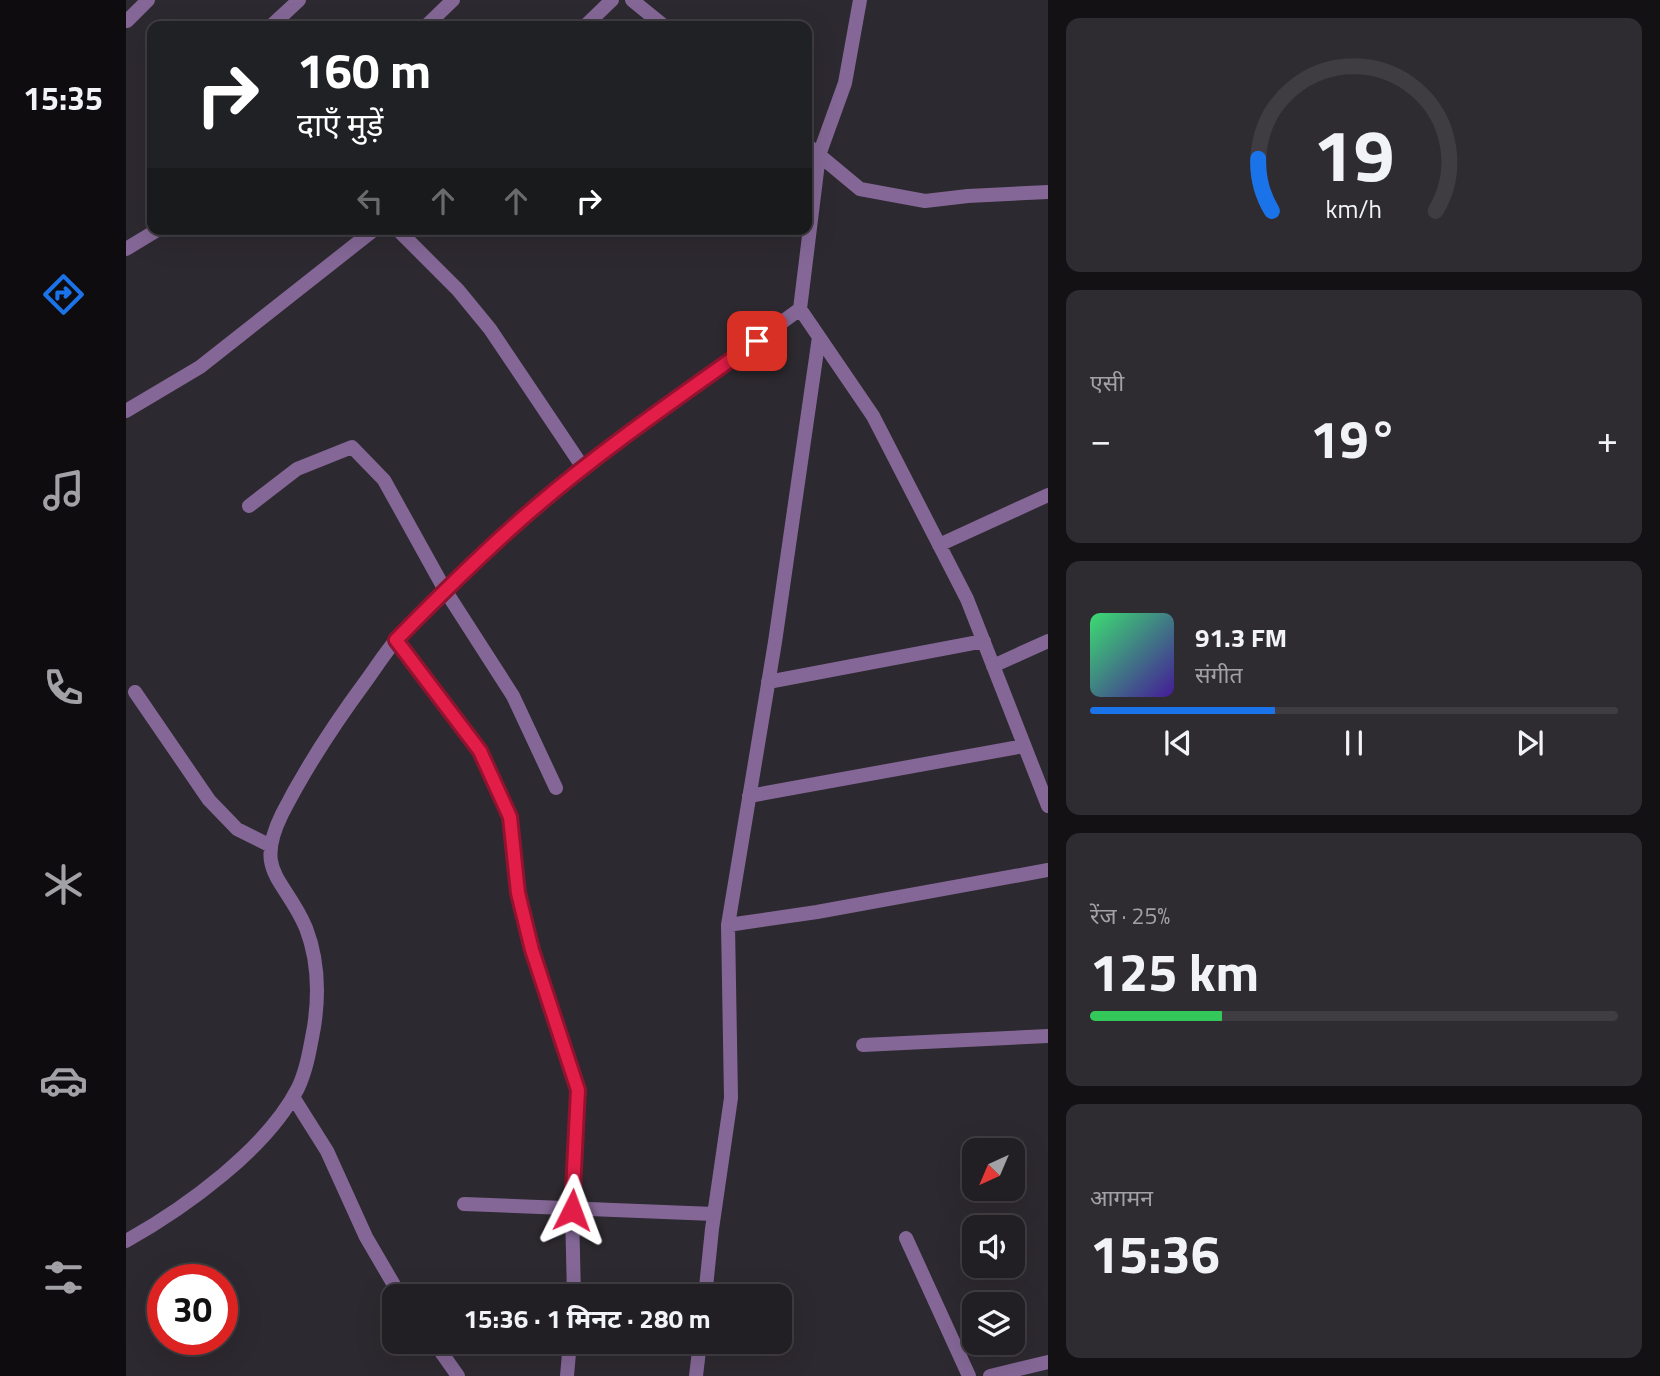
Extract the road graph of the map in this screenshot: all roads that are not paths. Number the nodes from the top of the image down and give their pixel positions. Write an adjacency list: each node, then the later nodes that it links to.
1 (148, 0): 7 (street)
2 (299, 0): 8 (street)
3 (453, 0): 9 (street)
4 (612, 0): 10 (street)
5 (632, 0): 11 (street)
6 (860, 0): 13 (street)
7 (127, 21)
8 (276, 21)
9 (431, 21)
10 (590, 21)
11 (658, 21)
12 (812, 149): 13 (street)
13 (819, 155): 14 (street); 15 (street)
14 (1048, 192)
15 (812, 212)
16 (149, 235): 20 (street)
17 (367, 235): 23 (street)
18 (403, 235): 24 (street)
19 (809, 235): 21 (street)
20 (126, 249)
21 (800, 309): 22 (street); 24 (street)
22 (819, 337): 27 (street); 33 (street)
23 (126, 411)
24 (583, 469): 28 (street)
25 (1048, 495): 27 (street)
26 (249, 506): 28 (street)
27 (939, 545): 30 (street)
28 (445, 590): 29 (street); 36 (street)
29 (396, 640): 39 (street); 46 (street)
30 (984, 641): 32 (street); 33 (street)
31 (1048, 641): 32 (street)
32 (993, 666): 35 (street)
33 (768, 682): 37 (street)
34 (135, 692): 39 (street)
35 (1024, 746): 37 (street); 38 (street)
36 (556, 788)
37 (749, 796): 41 (street)
38 (1046, 799)
39 (269, 845): 44 (street)
40 (1048, 870): 41 (street)
41 (728, 925): 47 (street)
42 (1048, 1036): 43 (street)
43 (863, 1045)
44 (293, 1097): 49 (street); 50 (street)
45 (464, 1204): 46 (street)
46 (572, 1210): 47 (street); 51 (street)
47 (714, 1214): 52 (street)
48 (906, 1238): 60 (street)
49 (126, 1241)
50 (393, 1284)
51 (574, 1284)
52 (706, 1284)
53 (442, 1354): 57 (street)
54 (569, 1354): 58 (street)
55 (699, 1354): 59 (street)
56 (1048, 1362): 61 (street)
57 (458, 1376)
58 (567, 1376)
59 (696, 1376)
60 (969, 1376)
61 (990, 1376)

